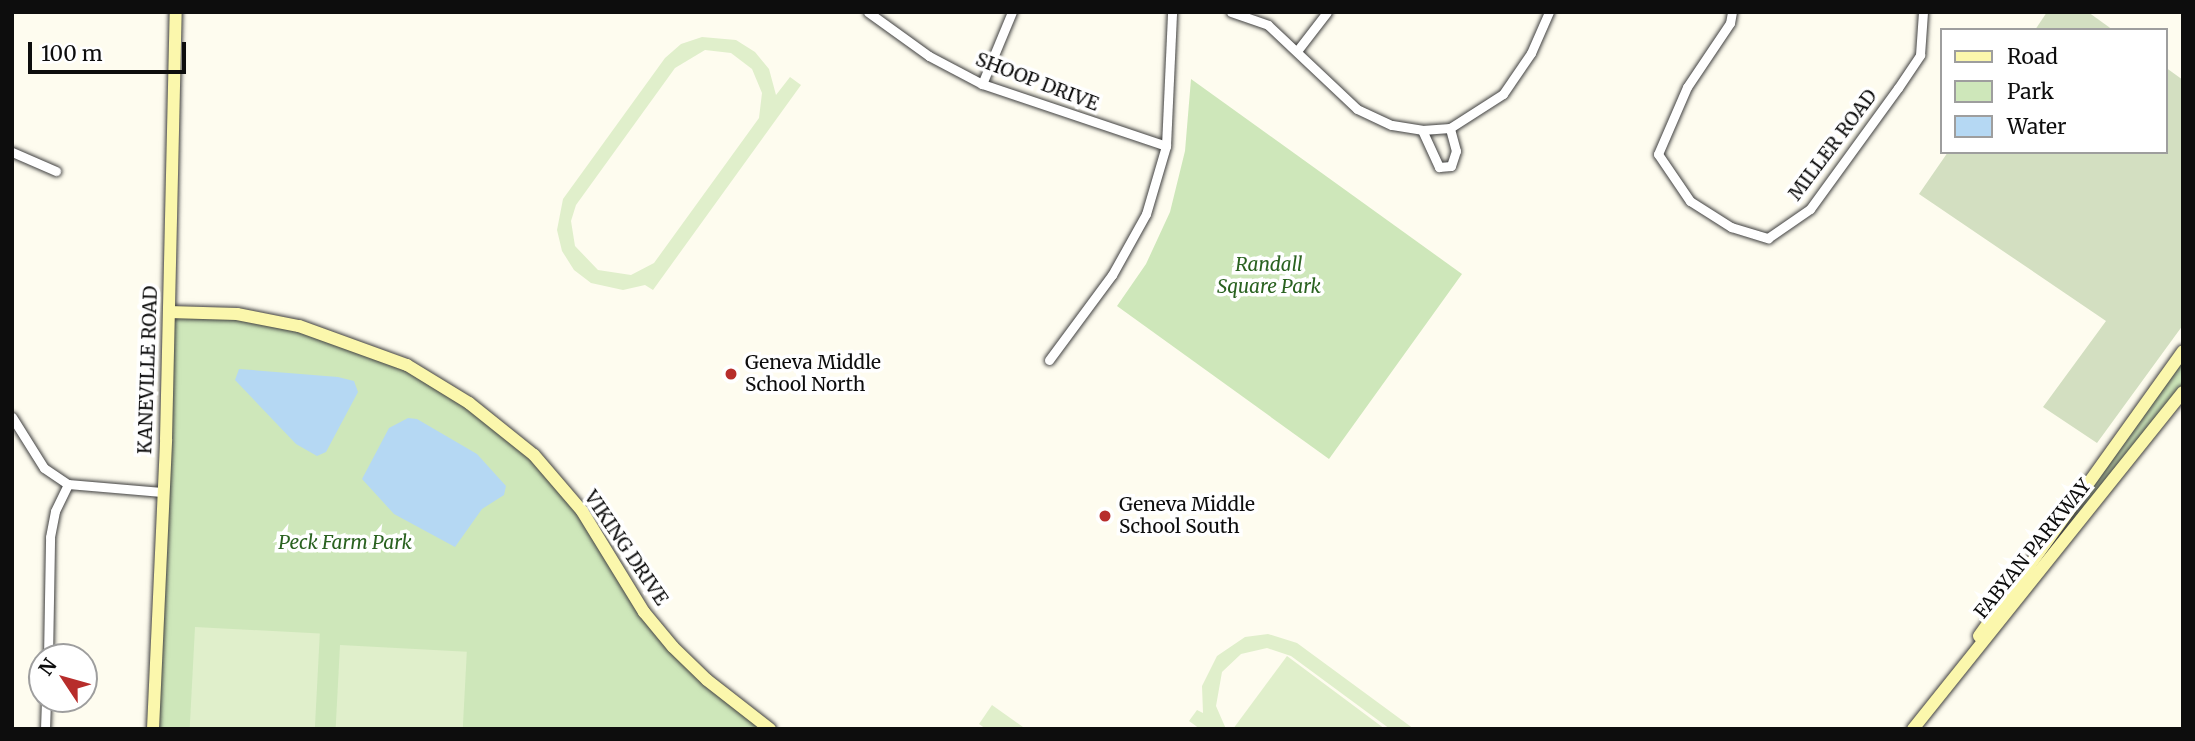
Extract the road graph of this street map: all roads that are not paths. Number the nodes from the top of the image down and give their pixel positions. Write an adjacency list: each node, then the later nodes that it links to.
1 (176, 12): 17 (main road, KANEVILLE ROAD)
2 (868, 12): 11 (street, SHOOP DRIVE)
3 (1012, 12): 11 (street)
4 (1172, 12): 14 (street)
5 (1231, 12): 10 (street)
6 (1327, 12): 10 (street)
7 (1549, 12): 12 (street)
8 (1732, 12): 9 (street, MILLER ROAD)
9 (1923, 12)
10 (1297, 51): 13 (street)
11 (982, 84): 14 (street, SHOOP DRIVE)
12 (1450, 128): 13 (street); 13 (street)
13 (1422, 130)
14 (1166, 146): 19 (street)
15 (12, 152): 16 (street)
16 (56, 171)
17 (169, 312): 23 (main road, KANEVILLE ROAD); 27 (main road, VIKING DRIVE)
18 (2183, 351): 25 (main road)
19 (1049, 360)
20 (2183, 392): 25 (main road, FABYAN PARKWAY)
21 (12, 416): 22 (street)
22 (68, 484): 23 (street); 24 (street)
23 (162, 492): 26 (main road, KANEVILLE ROAD)
24 (48, 643)
25 (1948, 683): 28 (main road, FABYAN PARKWAY)
26 (153, 729)
27 (770, 729)
28 (1913, 729)

